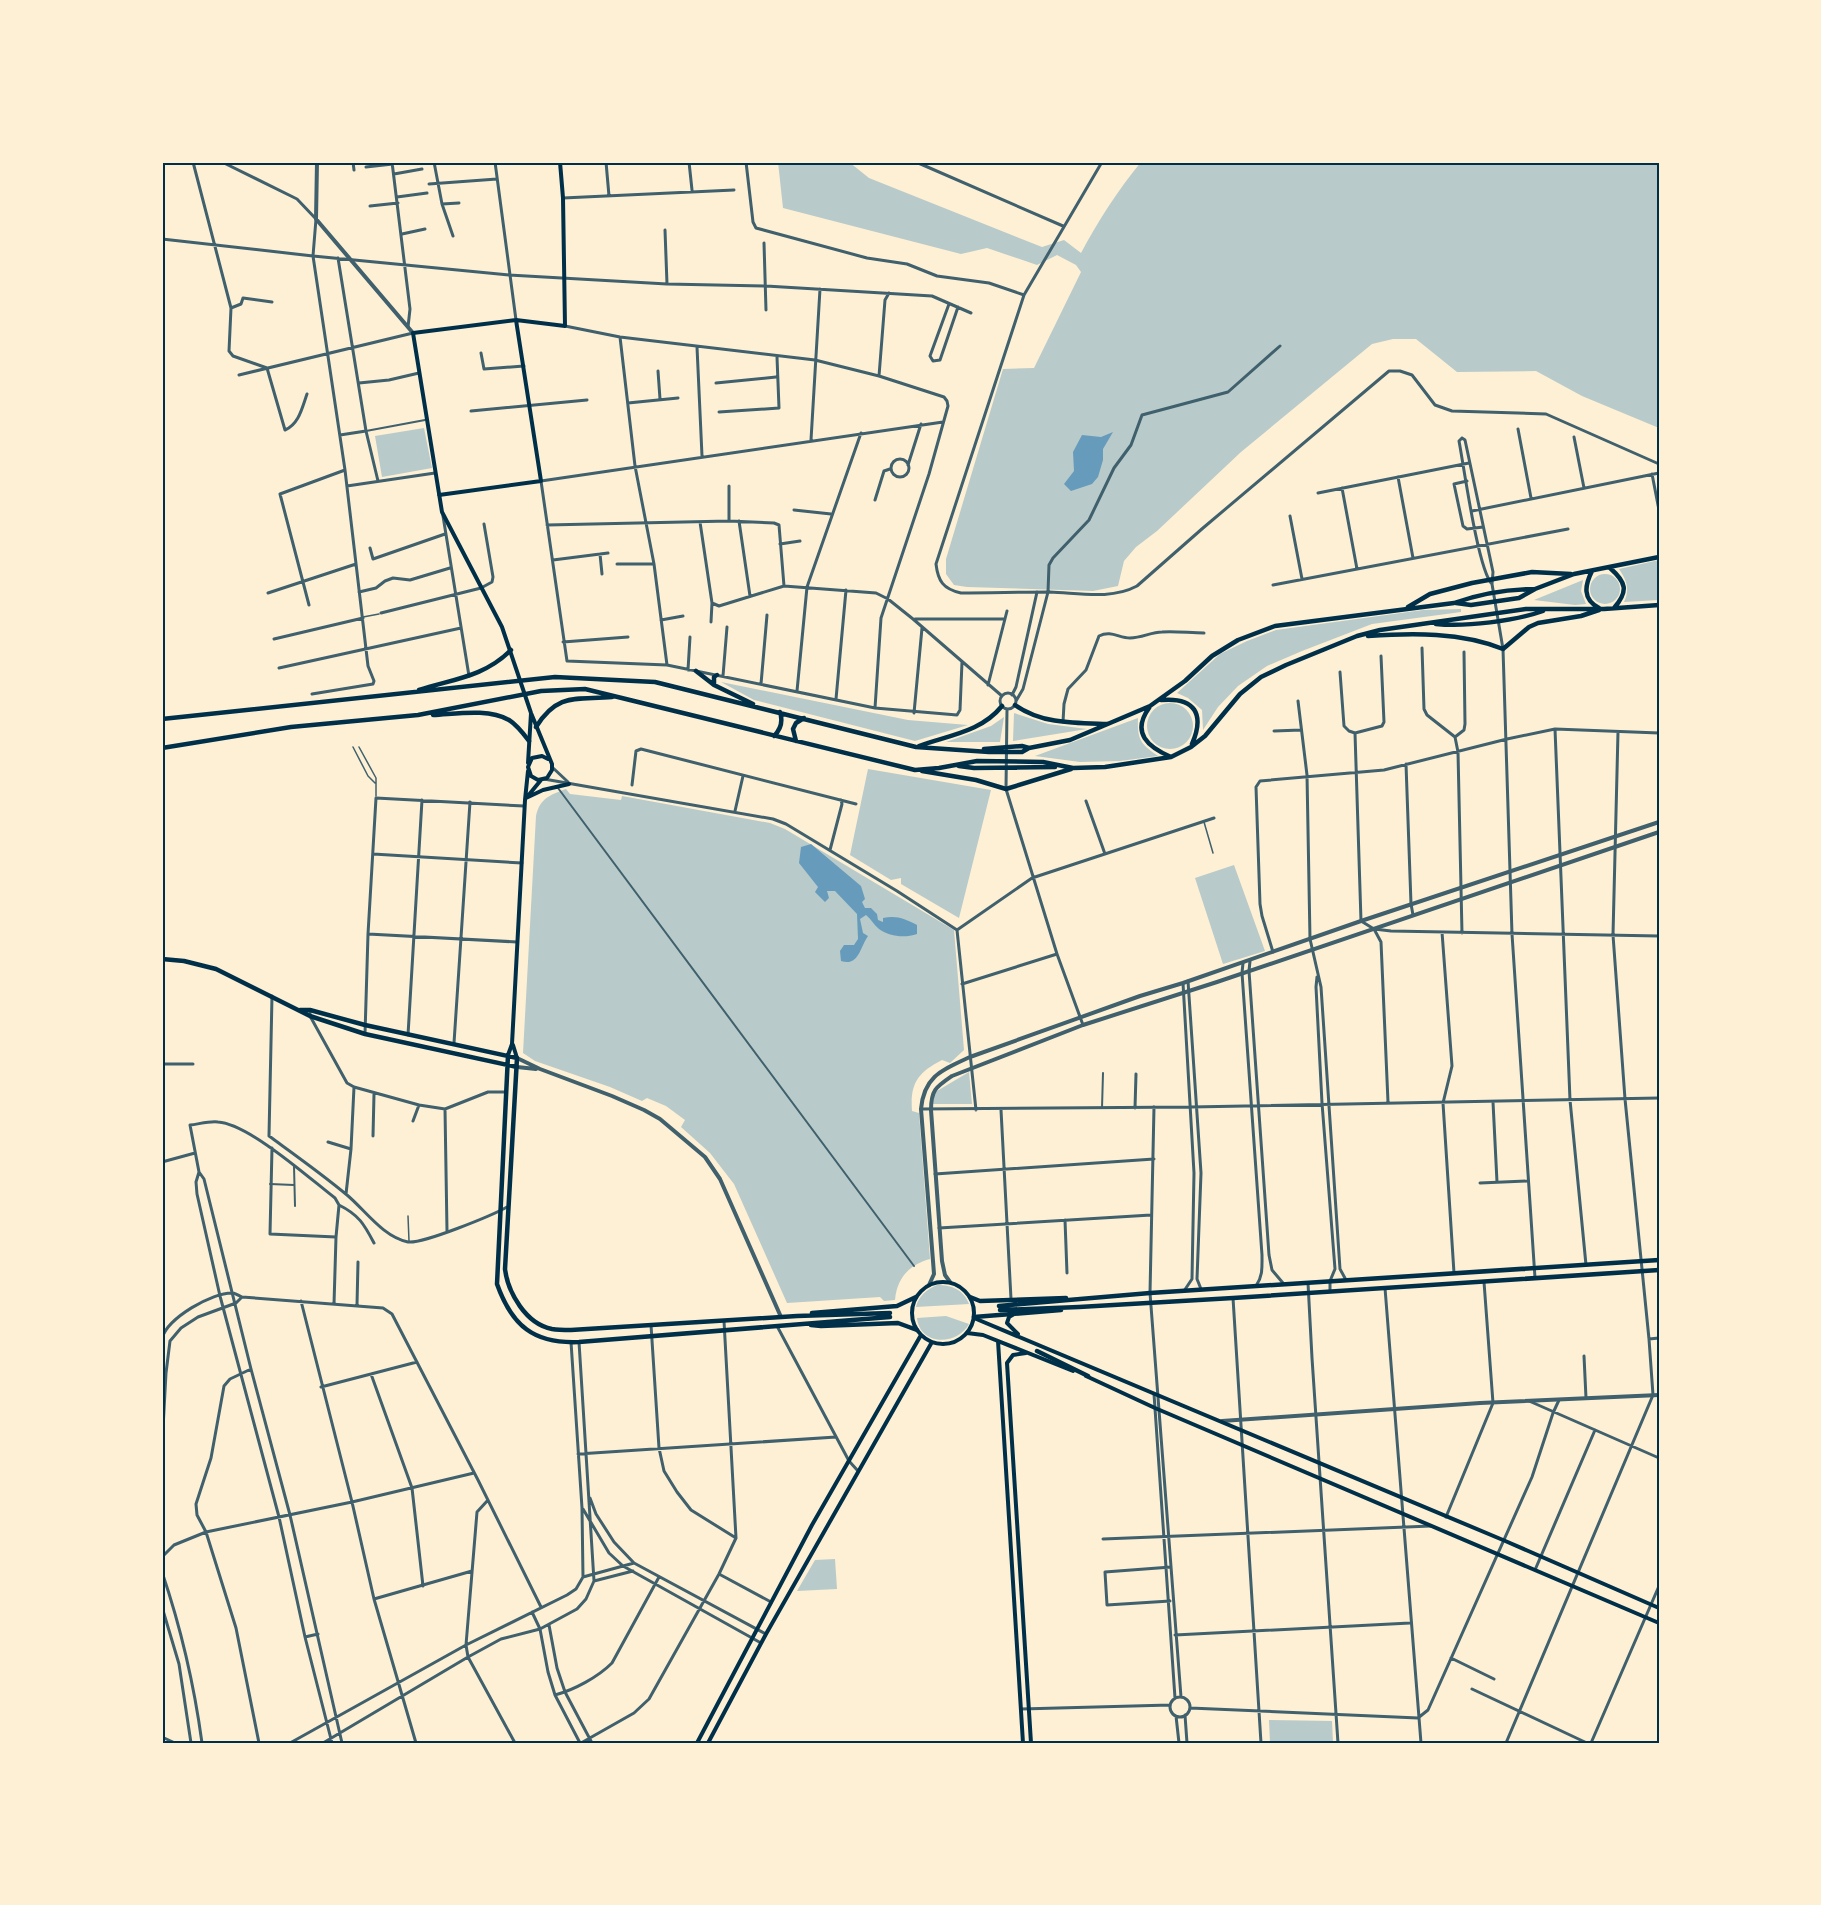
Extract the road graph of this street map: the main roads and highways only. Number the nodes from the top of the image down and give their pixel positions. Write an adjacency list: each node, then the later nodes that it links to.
1 (560, 162): 2 (main road)
2 (516, 320): 3 (main road); 3 (main road)
3 (439, 495): 13 (main road)
4 (1659, 557): 5 (main road)
5 (1610, 568): 6 (main road); 10 (main road)
6 (1592, 571): 7 (main road); 11 (main road)
7 (1574, 574): 9 (main road); 9 (main road)
8 (1659, 605): 10 (main road)
9 (1406, 608): 19 (main road)
10 (1614, 608): 11 (main road)
11 (1604, 609): 12 (main road); 12 (main road)
12 (1357, 636): 35 (main road)
13 (511, 650): 17 (main road); 25 (main road)
14 (696, 671): 16 (main road)
15 (720, 675): 16 (main road)
16 (714, 685): 23 (main road)
17 (411, 693): 23 (main road); 28 (main road)
18 (618, 696): 26 (main road); 30 (main road); 31 (main road)
19 (1158, 701): 21 (main road); 35 (main road)
20 (1015, 703): 29 (main road)
21 (1150, 706): 29 (main road); 37 (main road)
22 (1004, 707): 34 (main road)
23 (761, 708): 24 (main road)
24 (780, 712): 27 (main road); 31 (main road)
25 (531, 713): 30 (main road); 32 (main road)
26 (418, 715): 32 (main road); 36 (main road)
27 (804, 718): 33 (main road); 34 (main road)
28 (162, 720)
29 (1109, 724): 34 (main road)
30 (537, 726): 38 (main road)
31 (774, 736): 33 (main road)
32 (529, 741): 39 (main road)
33 (796, 741): 42 (main road)
34 (916, 747)
35 (1191, 747): 37 (main road)
36 (162, 748)
37 (1171, 757): 40 (main road)
38 (548, 759): 39 (main road); 43 (main road)
39 (528, 764): 41 (main road)
40 (1073, 768): 42 (main road); 42 (main road)
41 (528, 770): 43 (main road); 45 (main road)
42 (915, 770)
43 (542, 780): 45 (main road)
44 (569, 784): 45 (main road)
45 (525, 799): 48 (main road)
46 (162, 959): 47 (main road)
47 (310, 1012): 49 (main road); 51 (main road)
48 (512, 1044): 49 (main road); 50 (main road)
49 (508, 1056): 50 (main road); 51 (main road)
50 (517, 1058): 52 (main road)
51 (508, 1065): 52 (main road); 63 (main road)
52 (517, 1067): 60 (main road)
53 (1659, 1260): 57 (main road)
54 (1659, 1270): 58 (main road)
55 (916, 1297): 56 (main road); 61 (main road); 67 (main road)
56 (970, 1297): 57 (main road); 62 (main road)
57 (1080, 1299): 58 (main road)
58 (1079, 1307): 59 (main road)
59 (1015, 1313): 62 (main road); 69 (main road)
60 (528, 1314): 63 (main road); 64 (main road)
61 (797, 1316): 64 (main road); 65 (main road)
62 (974, 1317): 68 (main road); 69 (main road)
63 (518, 1322): 66 (main road)
64 (537, 1323): 66 (main road)
65 (803, 1324): 66 (main road); 67 (main road)
66 (529, 1332)
67 (919, 1332): 71 (main road); 79 (main road)
68 (967, 1333): 70 (main road); 71 (main road)
69 (1024, 1338): 77 (main road)
70 (998, 1341): 73 (main road); 75 (main road)
71 (932, 1342): 80 (main road)
72 (1037, 1351): 74 (main road)
73 (1027, 1353): 74 (main road); 76 (main road)
74 (1088, 1376): 78 (main road)
75 (1008, 1496): 76 (main road); 81 (main road)
76 (1015, 1496): 82 (main road)
77 (1659, 1608)
78 (1659, 1623)
79 (697, 1743)
80 (708, 1743)
81 (1023, 1743)
82 (1030, 1743)

